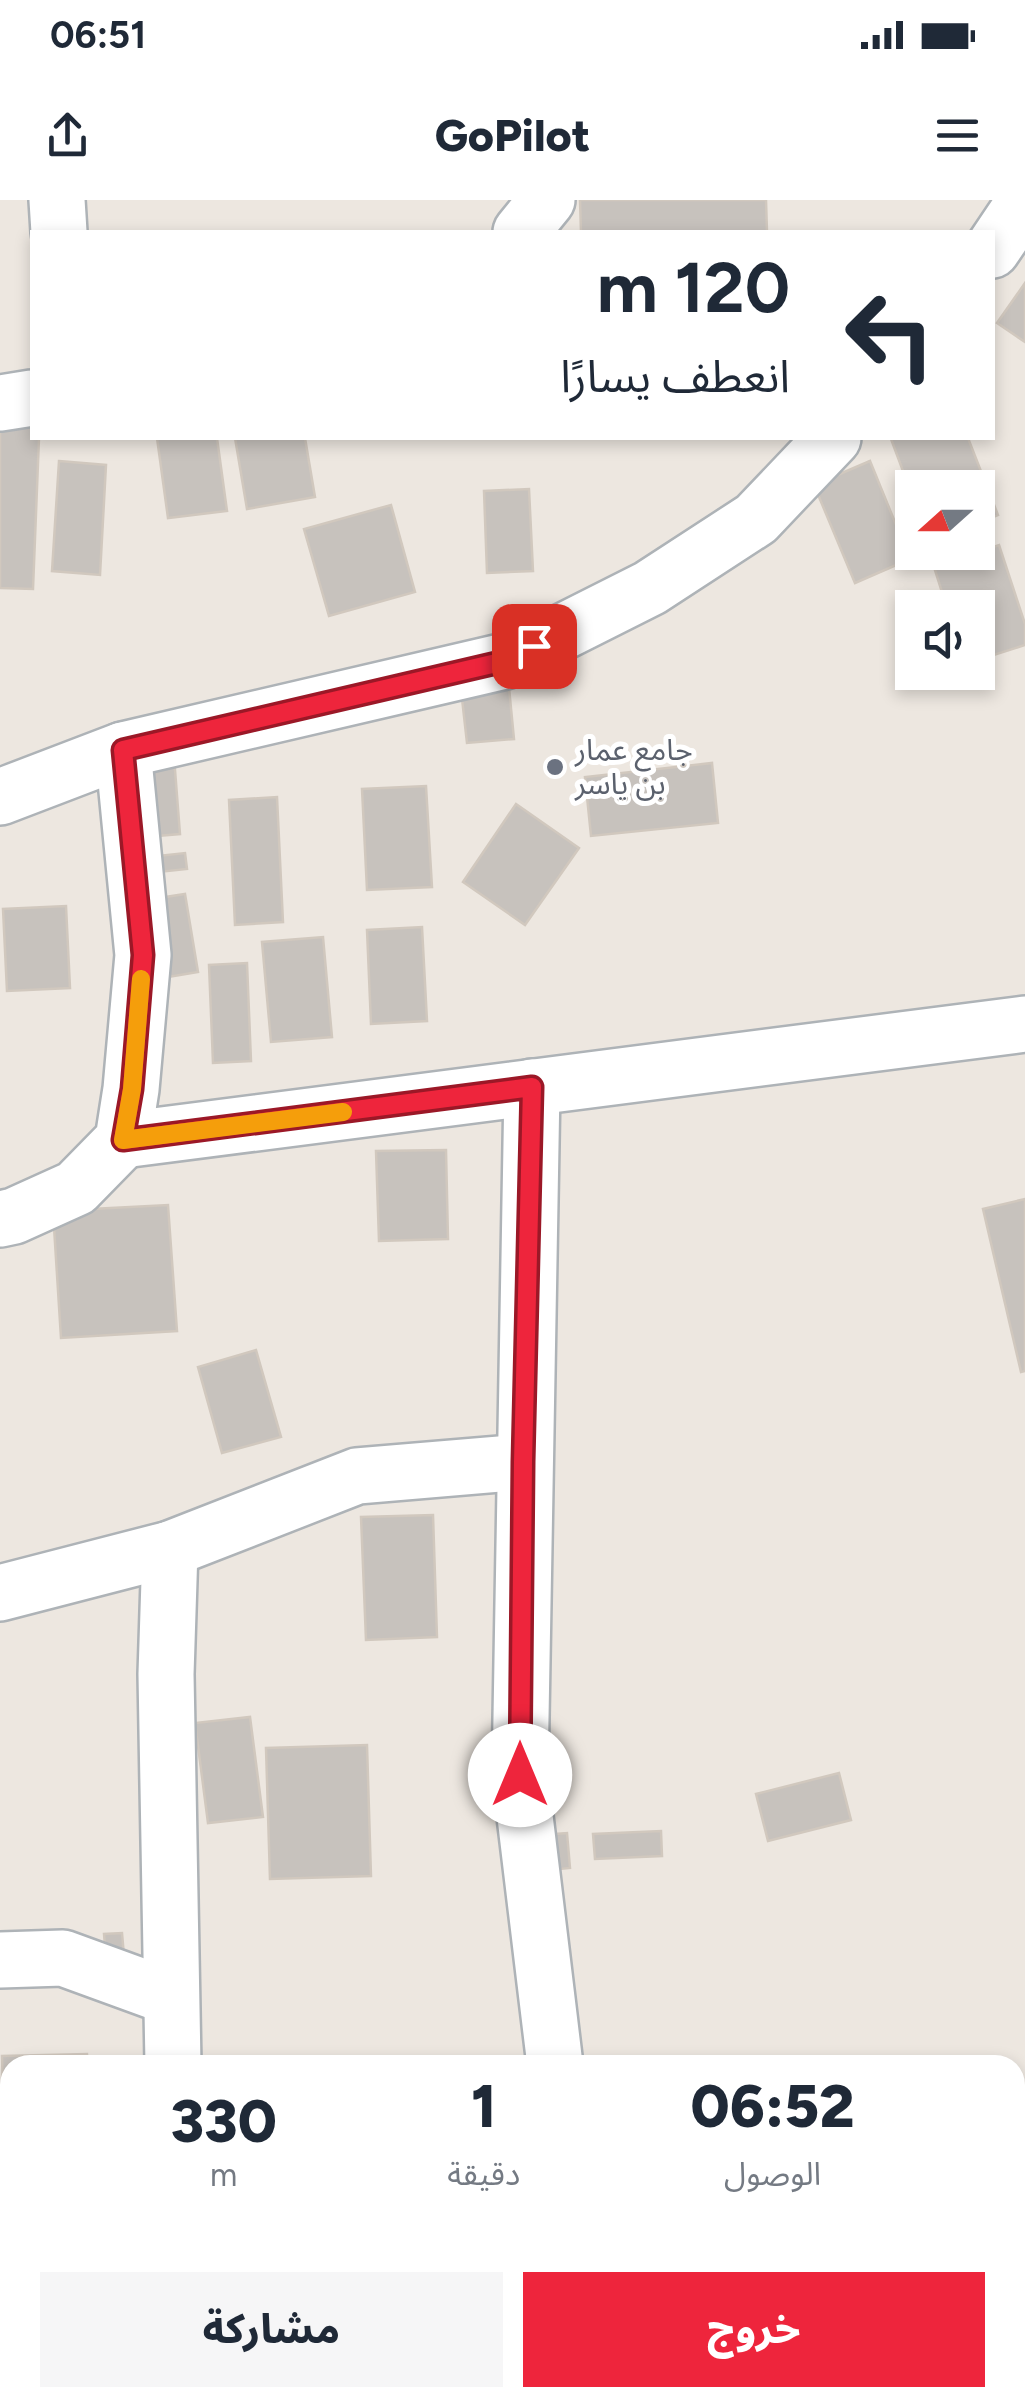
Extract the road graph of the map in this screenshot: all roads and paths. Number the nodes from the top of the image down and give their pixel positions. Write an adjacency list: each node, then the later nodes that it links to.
1 (57, 200): 4 (street)
2 (547, 200): 5 (street)
3 (1025, 201): 6 (street)
4 (59, 230)
5 (524, 230)
6 (995, 246)
7 (30, 398): 8 (street)
8 (0, 403)
9 (831, 440): 10 (street)
10 (123, 750): 11 (street); 14 (street)
11 (0, 797)
12 (1025, 1024): 13 (street)
13 (532, 1087): 14 (street); 16 (street)
14 (123, 1140): 15 (street)
15 (0, 1219)
16 (523, 1462): 17 (street); 22 (street)
17 (170, 1549): 18 (street); 20 (street)
18 (0, 1593)
19 (0, 1960): 20 (street)
20 (170, 1997): 21 (street)
21 (173, 2055)
22 (553, 2055)

